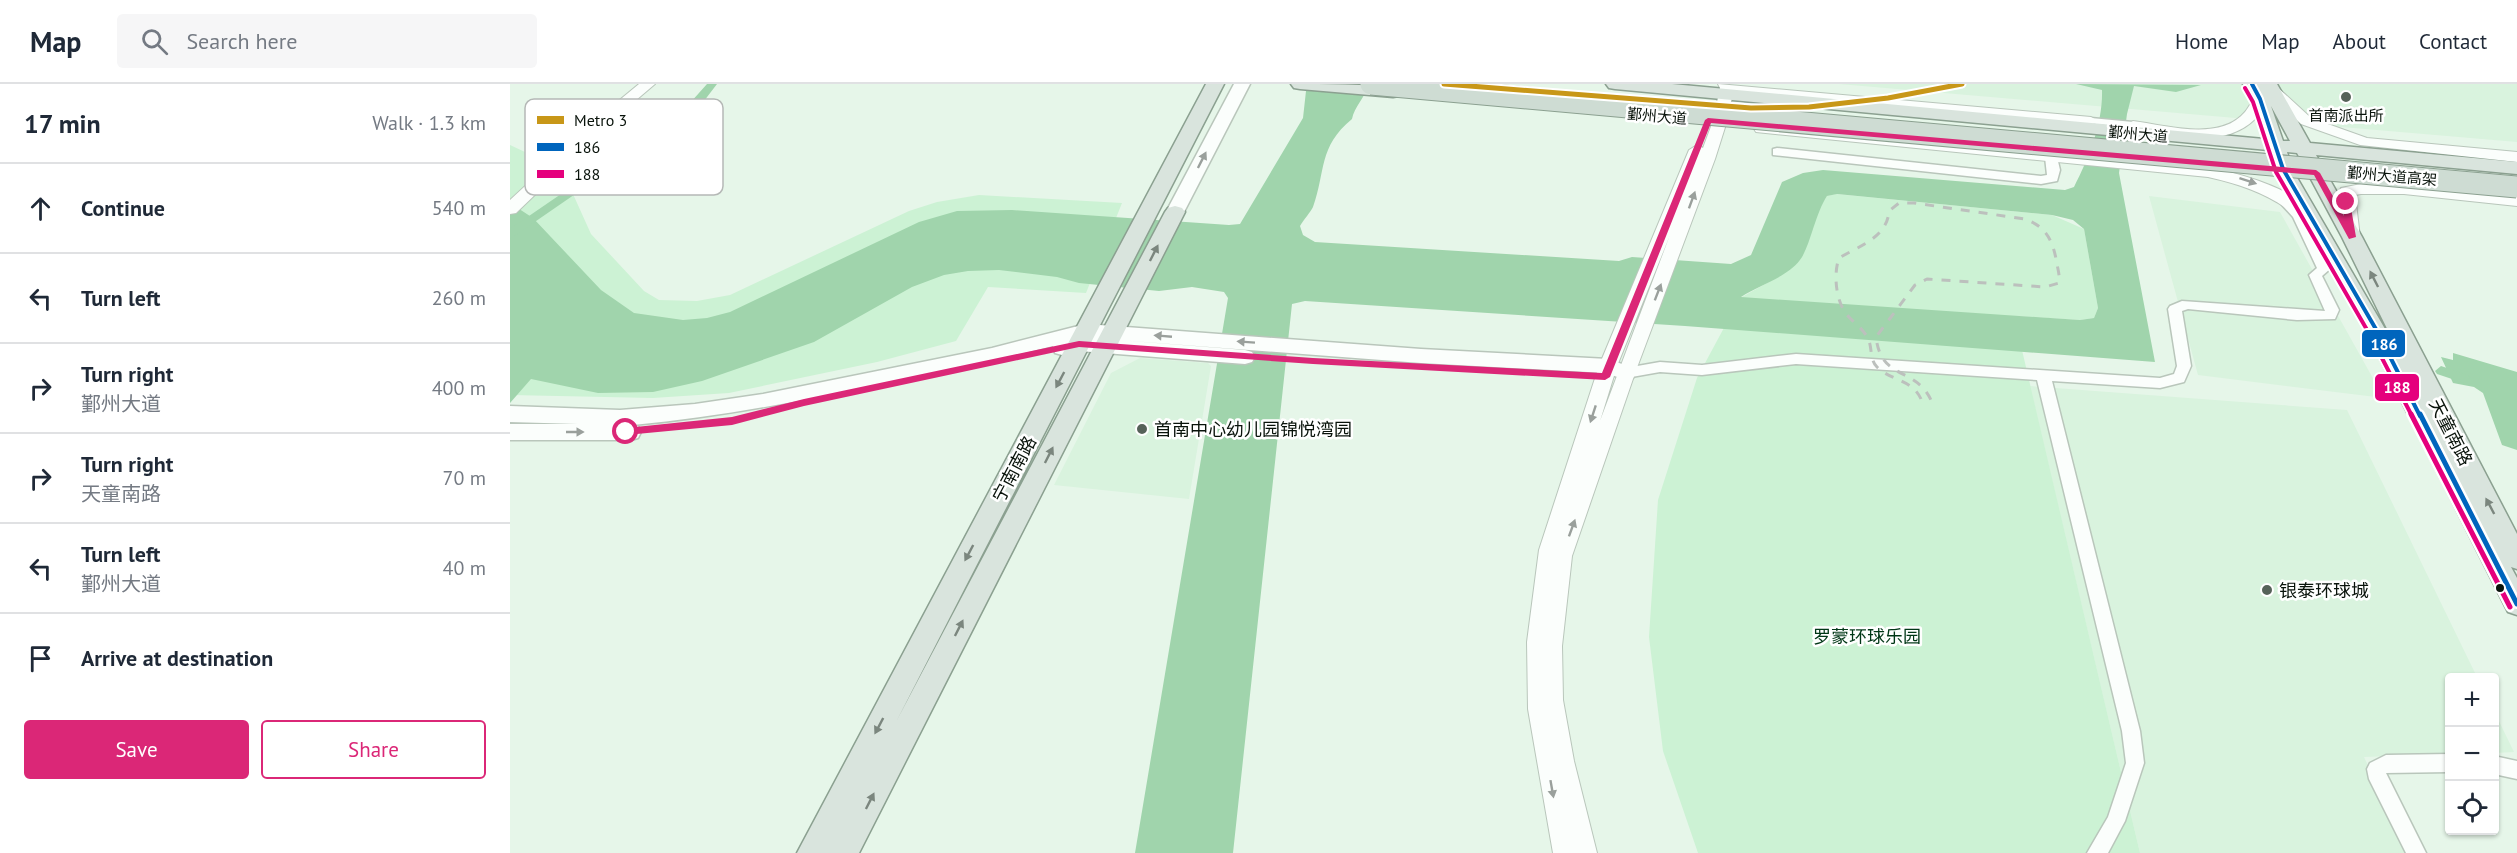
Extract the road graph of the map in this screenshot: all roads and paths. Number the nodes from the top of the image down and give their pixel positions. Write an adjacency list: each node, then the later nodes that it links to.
1 (632, 84): 12 (street)
2 (648, 84): 13 (street)
3 (1215, 84): 37 (main road, 宁南南路)
4 (1242, 84): 34 (main road, 宁南南路, one-way to 4)
5 (1300, 84): 6 (main road, 鄞州大道)
6 (1304, 84): 9 (main road, 鄞州大道)
7 (1505, 84): 26 (highway, 鄞州大道高架)
8 (1615, 84): 10 (main road, 鄞州大道)
9 (1376, 88): 14 (main road, 鄞州大道); 28 (highway, 鄞州大道高架, bridge)
10 (1722, 89): 14 (street); 15 (main road, 鄞州大道)
11 (2262, 89): 15 (street); 16 (main road); 17 (main road, 天童南路); 21 (street)
12 (616, 99)
13 (630, 99)
14 (1714, 121): 19 (main road, 鄞州大道); 20 (street); 38 (street); 38 (street, one-way to 14)
15 (2134, 130): 16 (main road, 鄞州大道)
16 (2274, 145): 17 (main road, 鄞州大道); 24 (main road)
17 (2302, 147): 23 (main road, 鄞州大道); 25 (main road, 天童南路)
18 (1777, 152): 20 (street)
19 (2079, 156): 20 (street); 22 (main road, 鄞州大道, bridge)
20 (2051, 157)
21 (2517, 157)
22 (2133, 160): 24 (main road, 鄞州大道); 30 (street, one-way to 30)
23 (2517, 168)
24 (2283, 169): 25 (main road, 鄞州大道); 35 (main road)
25 (2316, 173): 28 (main road, 鄞州大道); 36 (main road, 天童南路)
26 (2517, 180)
27 (525, 184): 31 (street)
28 (2517, 189)
29 (525, 195): 33 (street)
30 (2277, 195): 35 (street); 39 (street)
31 (510, 198)
32 (2517, 201): 36 (street)
33 (510, 209)
34 (1175, 212): 37 (main road, 宁南南路, one-way to 34)
35 (2320, 234): 42 (main road)
36 (2352, 237): 41 (main road, 天童南路, one-way to 36)
37 (1096, 339): 38 (main road); 40 (main road); 46 (main road, 宁南南路, one-way to 46); 47 (main road, 宁南南路, one-way to 37)
38 (1613, 372): 39 (street); 48 (street, one-way to 48); 49 (street, one-way to 38)
39 (2043, 375): 50 (street)
40 (515, 423)
41 (2517, 558)
42 (2517, 604)
43 (2445, 763): 51 (street)
44 (2499, 766): 45 (street)
45 (2517, 770)
46 (812, 853)
47 (843, 853)
48 (1565, 853)
49 (1586, 853)
50 (2097, 853)
51 (2416, 853)

